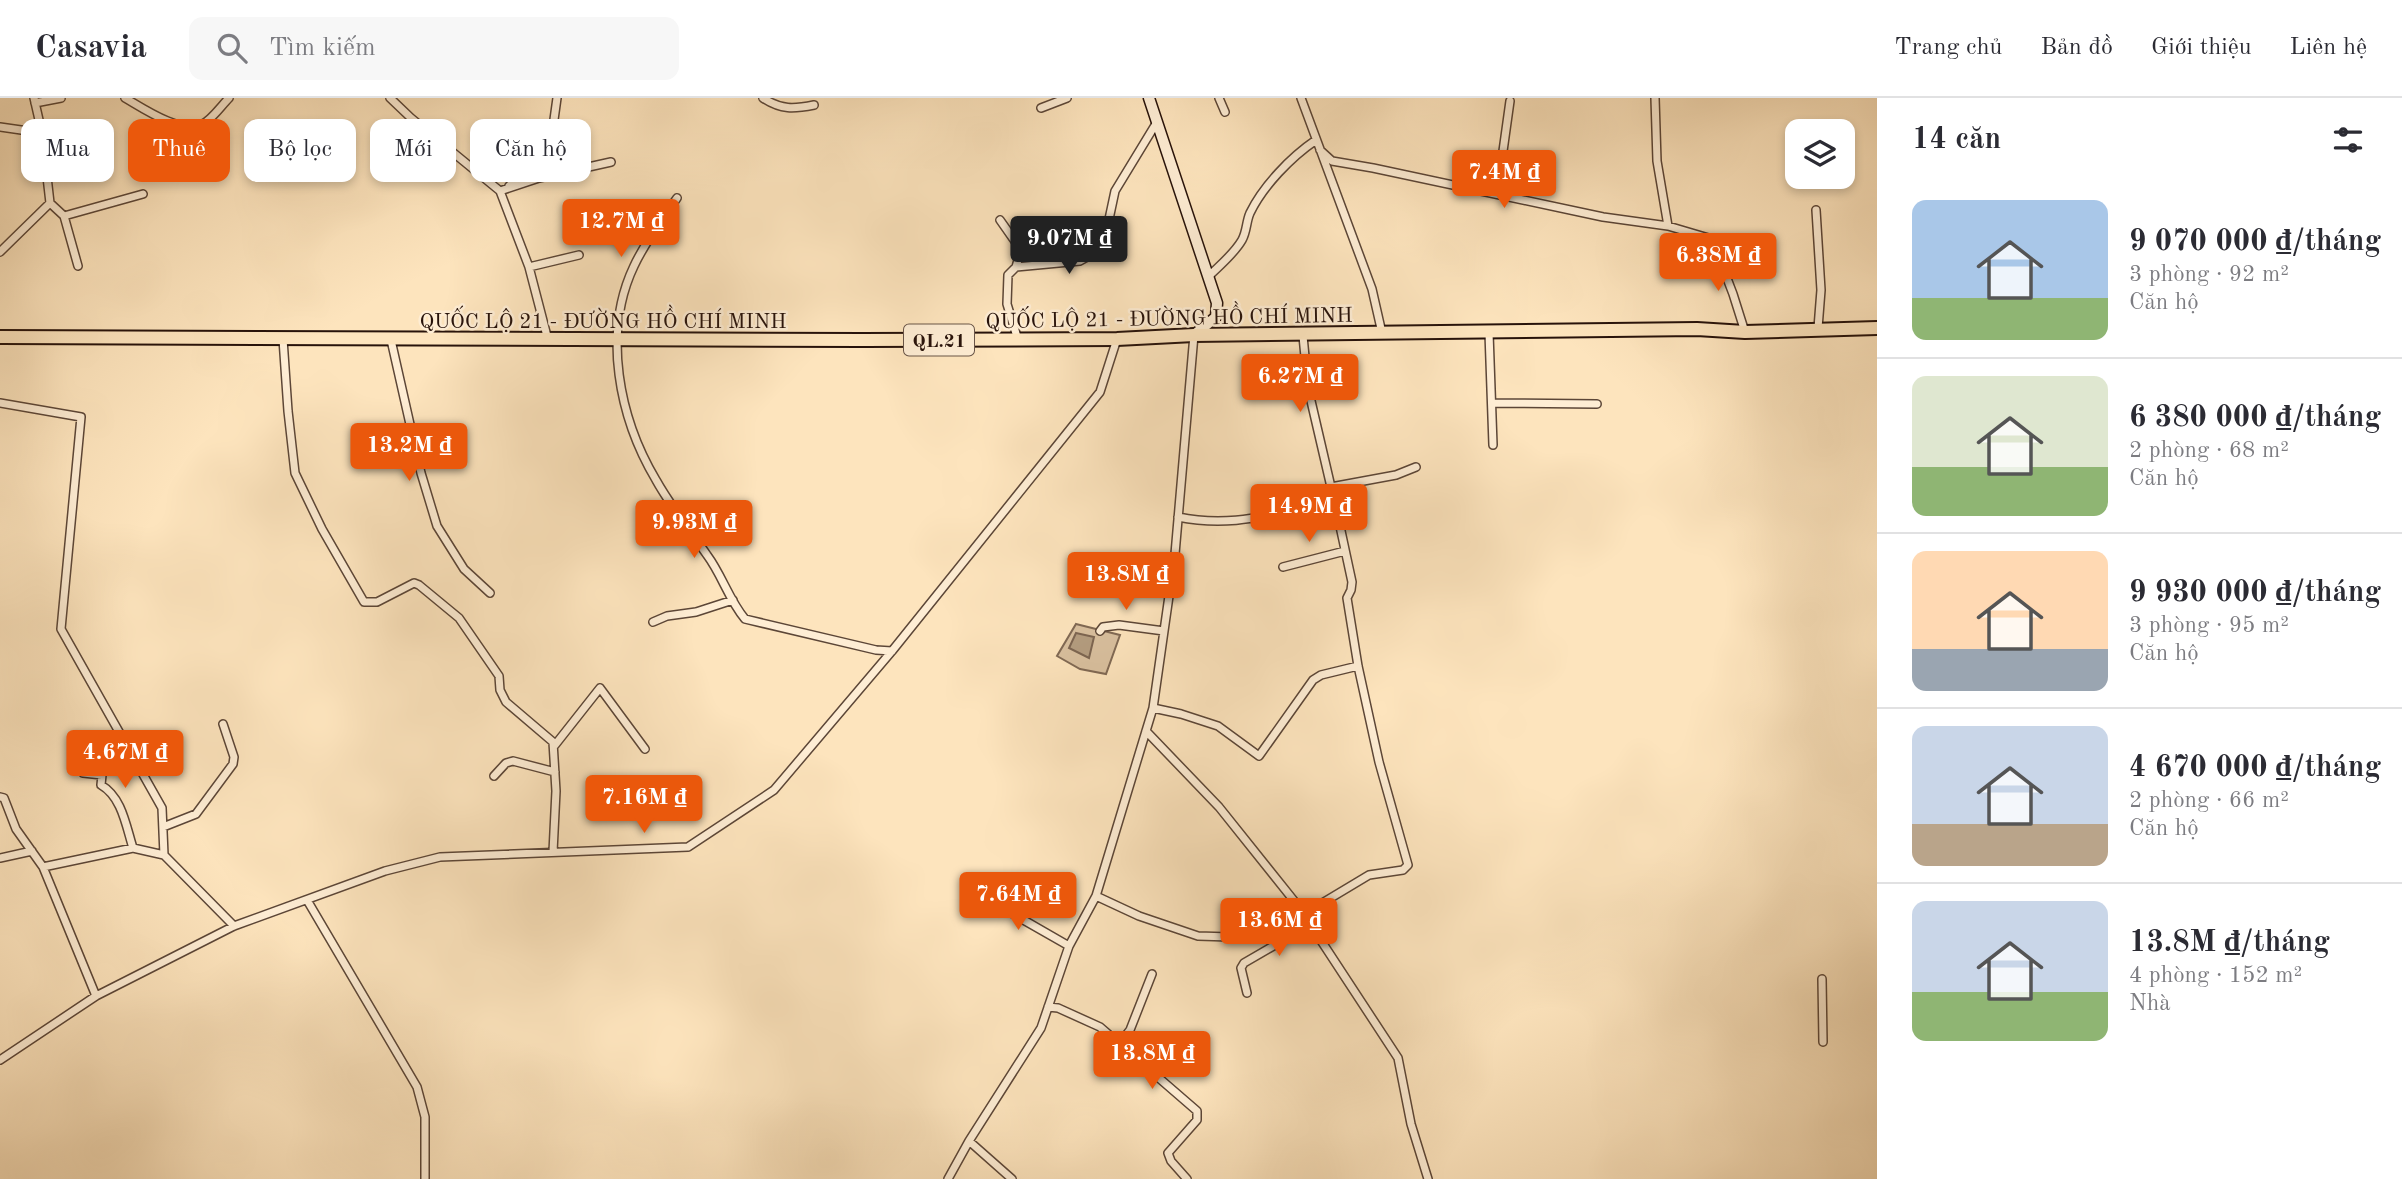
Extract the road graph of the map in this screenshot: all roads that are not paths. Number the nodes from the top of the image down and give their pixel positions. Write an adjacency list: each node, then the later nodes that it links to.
1 (61, 98): 12 (street)
2 (125, 98): 3 (street)
3 (229, 98)
4 (390, 98): 18 (street)
5 (557, 98): 27 (street)
6 (763, 98): 14 (street)
7 (1067, 98): 15 (street)
8 (1149, 98): 19 (street)
9 (1219, 98): 16 (street)
10 (1301, 98): 22 (street)
11 (1655, 98): 35 (street)
12 (35, 100): 17 (street)
13 (1510, 100): 29 (street)
14 (814, 105)
15 (1041, 108)
16 (1225, 112)
17 (39, 119)
18 (414, 119)
19 (1157, 122): 40 (street); 41 (street)
20 (0, 127): 21 (street)
21 (21, 130)
22 (1316, 140): 23 (street); 41 (street)
23 (1320, 150): 29 (street); 46 (street)
24 (456, 153): 27 (street)
25 (611, 162): 27 (street)
26 (48, 182): 31 (street)
27 (504, 189): 39 (street)
28 (144, 194): 33 (street)
29 (1497, 194): 35 (street)
30 (677, 198): 54 (street)
31 (50, 203): 33 (street); 36 (street)
32 (1816, 210): 42 (street)
33 (64, 216): 38 (street)
34 (1000, 220): 40 (street)
35 (1668, 226): 44 (street)
36 (0, 252)
37 (579, 256): 39 (street)
38 (78, 266)
39 (529, 267): 53 (street)
40 (1016, 267): 55 (street)
41 (1209, 276): 47 (street)
42 (1818, 328): 43 (highway, QUỐC LỘ 21 - ĐƯỜNG HỒ CHÍ MINH / QL.21); 44 (highway, QUỐC LỘ 21 - ĐƯỜNG HỒ CHÍ MINH / QL.21)
43 (1877, 328)
44 (1745, 332): 45 (highway, QUỐC LỘ 21 - ĐƯỜNG HỒ CHÍ MINH / QL.21)
45 (1489, 333): 46 (highway, QUỐC LỘ 21 - ĐƯỜNG HỒ CHÍ MINH / QL.21); 57 (street)
46 (1382, 334): 48 (highway, QUỐC LỘ 21 - ĐƯỜNG HỒ CHÍ MINH / QL.21)
47 (1194, 335): 48 (highway, QUỐC LỘ 21 - ĐƯỜNG HỒ CHÍ MINH / QL.21); 51 (highway, QUỐC LỘ 21 - ĐƯỜNG HỒ CHÍ MINH / QL.21); 63 (street)
48 (1303, 336): 61 (street)
49 (0, 337): 50 (highway, QUỐC LỘ 21 - ĐƯỜNG HỒ CHÍ MINH / QL.21)
50 (283, 339): 52 (highway, QUỐC LỘ 21 - ĐƯỜNG HỒ CHÍ MINH / QL.21); 76 (street)
51 (1117, 339): 55 (highway, QUỐC LỘ 21 - ĐƯỜNG HỒ CHÍ MINH / QL.21); 71 (street)
52 (391, 340): 53 (highway, QUỐC LỘ 21 - ĐƯỜNG HỒ CHÍ MINH / QL.21); 66 (street)
53 (548, 340): 54 (highway, QUỐC LỘ 21 - ĐƯỜNG HỒ CHÍ MINH / QL.21)
54 (615, 340): 55 (highway, QUỐC LỘ 21 - ĐƯỜNG HỒ CHÍ MINH / QL.21); 67 (street)
55 (1018, 340)
56 (0, 403): 82 (street)
57 (1492, 403): 58 (street); 59 (street)
58 (1597, 404)
59 (1493, 445)
60 (1416, 467): 61 (street)
61 (1331, 487): 62 (street)
62 (1335, 503): 63 (street); 64 (street)
63 (1178, 517): 70 (street)
64 (1345, 551): 65 (street); 72 (street)
65 (1283, 567)
66 (490, 593)
67 (733, 600): 68 (street); 71 (street)
68 (653, 622)
69 (1100, 631): 70 (street)
70 (1164, 631): 73 (street)
71 (892, 650): 85 (street)
72 (1358, 666): 73 (street); 92 (street)
73 (1153, 708): 75 (street)
74 (223, 724): 82 (street)
75 (1146, 731): 90 (street); 92 (street)
76 (555, 745): 77 (street); 78 (street)
77 (645, 749)
78 (555, 772): 80 (street); 85 (street)
79 (83, 773): 83 (street)
80 (494, 776)
81 (0, 797): 84 (street)
82 (163, 827): 86 (street)
83 (133, 848): 86 (street); 88 (street)
84 (32, 851): 87 (street); 88 (street)
85 (553, 852): 91 (street)
86 (164, 855): 94 (street)
87 (0, 858)
88 (43, 867): 100 (street)
89 (980, 895): 96 (street)
90 (1096, 896): 95 (street); 96 (street)
91 (307, 900): 94 (street); 106 (street)
92 (1304, 914): 93 (street)
93 (1311, 924): 99 (street); 110 (street)
94 (234, 926): 100 (street)
95 (1230, 937)
96 (1069, 946): 101 (street)
97 (1152, 974): 103 (street)
98 (1822, 979): 102 (street)
99 (1247, 993)
100 (96, 996): 104 (street)
101 (1048, 1007): 103 (street); 105 (street)
102 (1823, 1042)
103 (1119, 1043): 109 (street)
104 (0, 1060)
105 (969, 1141): 107 (street); 108 (street)
106 (425, 1179)
107 (948, 1179)
108 (1012, 1179)
109 (1187, 1179)
110 (1428, 1179)

